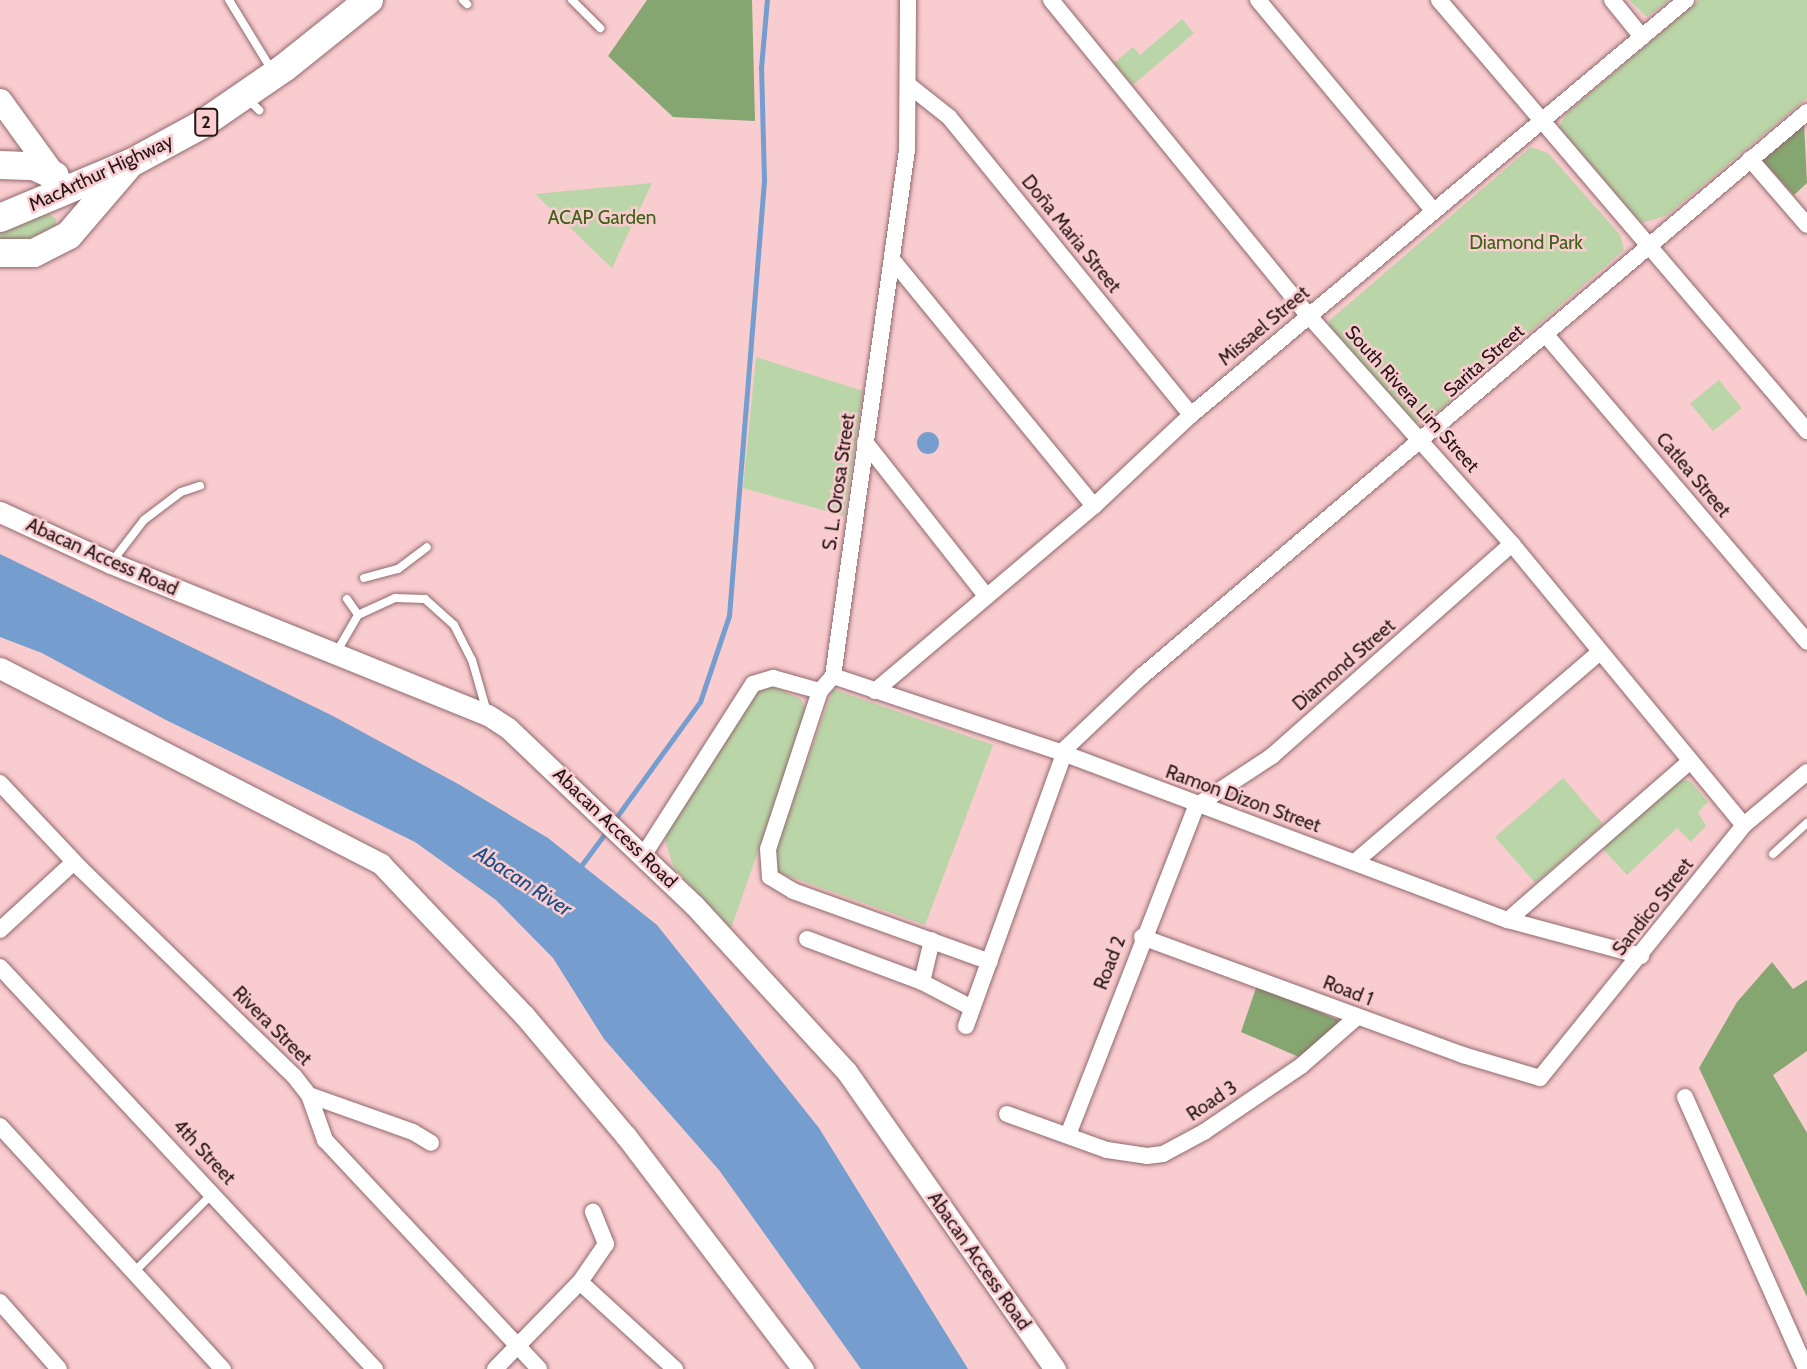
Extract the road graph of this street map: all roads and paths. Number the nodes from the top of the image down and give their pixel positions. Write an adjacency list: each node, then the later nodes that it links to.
1 (229, 0): 13 (lane)
2 (347, 0): 13 (highway, MacArthur Highway / 2)
3 (369, 0): 20 (highway, MacArthur Highway / 2)
4 (572, 0): 11 (lane)
5 (908, 0): 14 (street, S. L. Orosa Street)
6 (1051, 0): 30 (street, South Rivera Lim Street)
7 (1258, 0): 24 (street)
8 (1439, 0): 17 (street)
9 (1612, 0): 12 (street)
10 (1686, 0): 12 (street, Missael Street)
11 (600, 28)
12 (1642, 37): 17 (street, Missael Street)
13 (268, 64): 22 (highway, MacArthur Highway / 2)
14 (911, 88): 29 (street, S. L. Orosa Street); 32 (street, Doña Maria Street)
15 (0, 100): 18 (main road)
16 (1807, 112): 19 (street, Sarita Street)
17 (1541, 122): 24 (street, Missael Street); 26 (street)
18 (33, 148): 21 (highway); 22 (main road)
19 (1750, 159): 25 (street); 26 (street, Sarita Street)
20 (131, 163): 23 (highway, MacArthur Highway / 2); 27 (highway)
21 (0, 166): 22 (highway)
22 (55, 176): 23 (highway, MacArthur Highway / 2)
23 (15, 204): 27 (highway)
24 (1434, 211): 30 (street, Missael Street)
25 (1807, 225)
26 (1651, 243): 31 (street, Sarita Street); 33 (street)
27 (52, 245): 28 (highway)
28 (0, 253)
29 (895, 263): 35 (street, S. L. Orosa Street); 37 (street)
30 (1309, 316): 32 (street, Missael Street); 34 (street, South Rivera Lim Street)
31 (1546, 335): 34 (street, Sarita Street); 46 (street, Catlea Street)
32 (1191, 415): 37 (street, Missael Street)
33 (1807, 431)
34 (1422, 441): 39 (street, South Rivera Lim Street); 54 (street, Sarita Street)
35 (865, 442): 43 (street); 50 (street, S. L. Orosa Street)
36 (200, 486): 41 (lane)
37 (1094, 506): 43 (street, Missael Street)
38 (0, 512): 41 (street, Abacan Access Road)
39 (1512, 544): 47 (street, South Rivera Lim Street); 58 (street, Diamond Street)
40 (427, 547): 42 (lane)
41 (111, 563): 48 (street, Abacan Access Road)
42 (364, 578)
43 (986, 596): 52 (street, Missael Street)
44 (347, 599): 45 (lane)
45 (358, 615): 48 (lane); 53 (lane)
46 (1807, 642)
47 (1600, 652): 55 (street, South Rivera Lim Street); 63 (street)
48 (335, 655): 53 (street, Abacan Access Road)
49 (0, 668): 96 (street)
50 (833, 676): 51 (street); 52 (street, Ramon Dizon Street)
51 (820, 691): 61 (street); 69 (street)
52 (874, 691): 54 (street, Ramon Dizon Street)
53 (488, 715): 61 (street, Abacan Access Road)
54 (1063, 753): 58 (street, Ramon Dizon Street); 71 (street)
55 (1690, 761): 60 (street, South Rivera Lim Street); 65 (street)
56 (1807, 772): 60 (street, Sandico Street)
57 (0, 783): 64 (street, Rivera Street)
58 (1196, 806): 63 (street, Ramon Dizon Street); 67 (street, Road 2)
59 (1807, 823): 62 (lane)
60 (1744, 825): 70 (street, Sandico Street)
61 (636, 848): 97 (street, Abacan Access Road)
62 (1773, 854)
63 (1356, 860): 65 (street, Ramon Dizon Street)
64 (74, 862): 66 (street); 78 (street, Rivera Street)
65 (1508, 920): 70 (street, Ramon Dizon Street)
66 (0, 930)
67 (1142, 937): 75 (street, Road 1); 82 (street, Road 2)
68 (807, 939): 73 (street)
69 (932, 940): 71 (street); 73 (street)
70 (1641, 956): 77 (street, Sandico Street)
71 (990, 962): 74 (street)
72 (0, 967): 84 (street, 4th Street)
73 (922, 982): 74 (street)
74 (970, 1007): 76 (street)
75 (1357, 1017): 77 (street, Road 1); 82 (street, Road 3)
76 (966, 1026)
77 (1540, 1077)
78 (309, 1095): 83 (street); 89 (street, Rivera Street)
79 (1685, 1097): 98 (street)
80 (1007, 1114): 82 (street, Road 3)
81 (0, 1126): 86 (street)
82 (1068, 1135)
83 (431, 1143)
84 (214, 1192): 86 (lane); 92 (street, 4th Street)
85 (593, 1212): 87 (street)
86 (132, 1273): 91 (street)
87 (580, 1282): 89 (street); 95 (street)
88 (0, 1302): 90 (street)
89 (517, 1347): 93 (street); 94 (street, Rivera Street)
90 (59, 1369)
91 (223, 1369)
92 (375, 1369)
93 (495, 1369)
94 (539, 1369)
95 (675, 1369)
96 (803, 1369)
97 (1055, 1369)
98 (1807, 1369)

